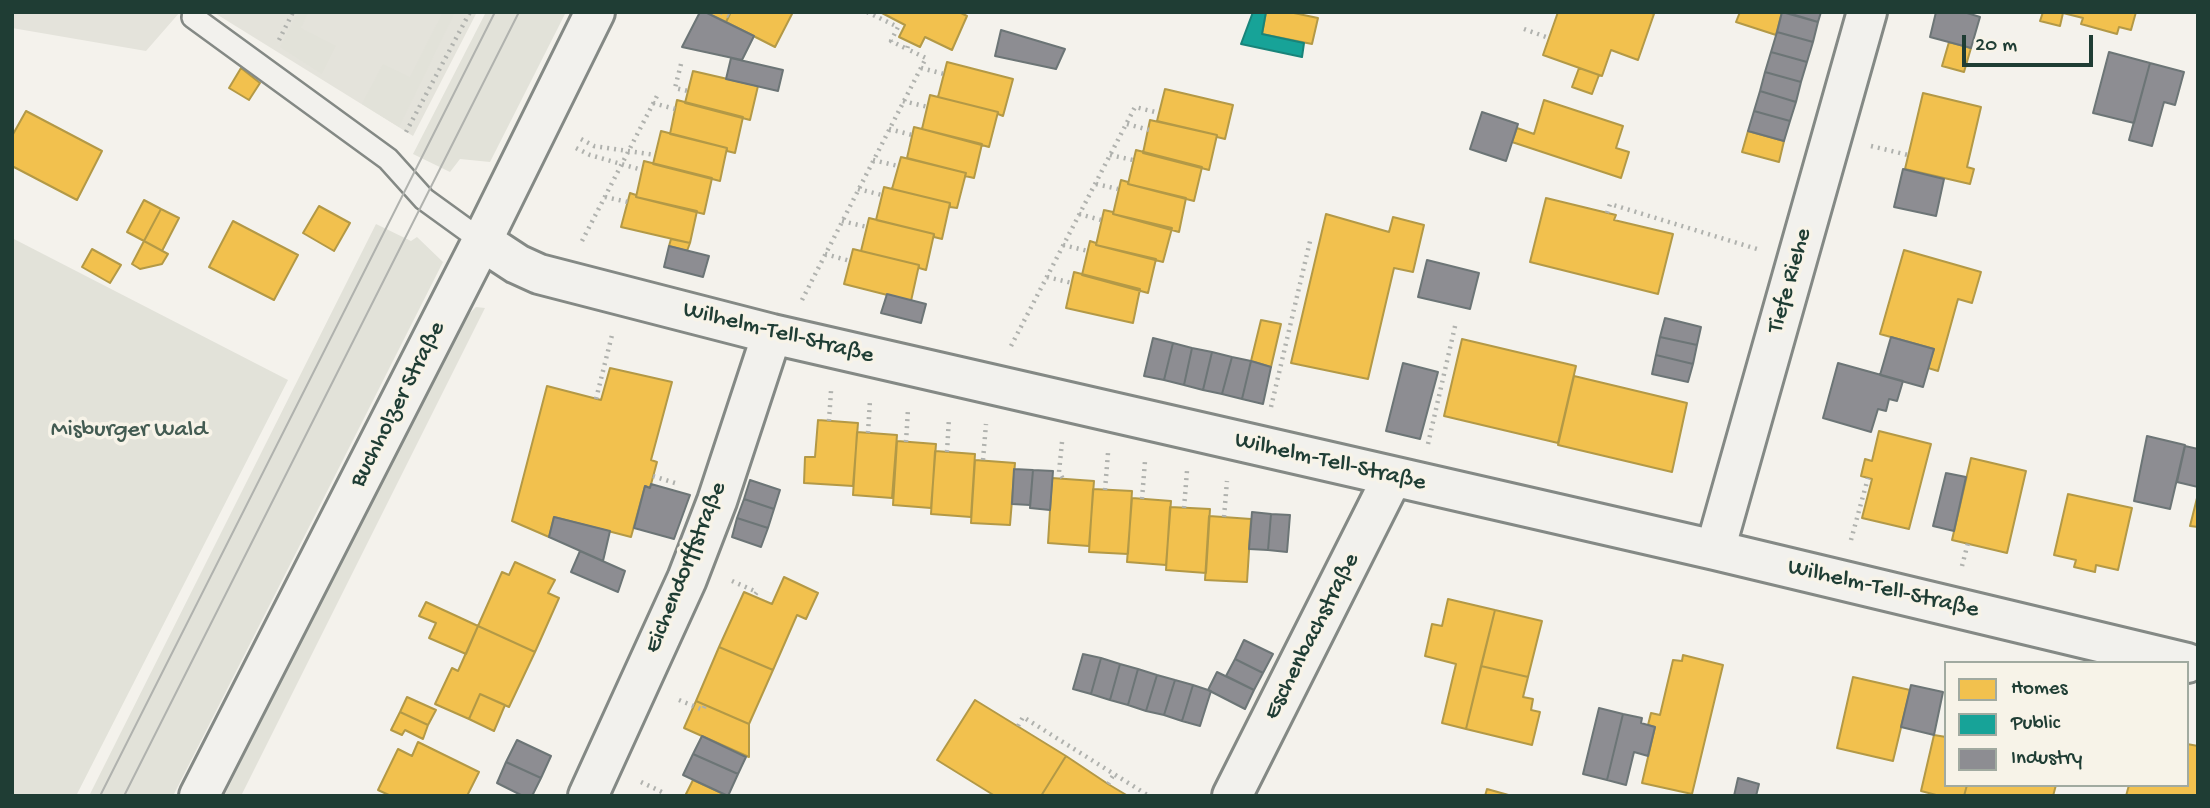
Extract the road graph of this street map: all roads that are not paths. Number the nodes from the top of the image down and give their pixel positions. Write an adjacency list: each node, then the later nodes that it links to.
1 (595, 12): 4 (street, Buchholzer Straße)
2 (1867, 12): 7 (street, Tiefe Riehe)
3 (192, 16): 4 (lane)
4 (482, 242): 5 (street, Wilhelm-Tell-Straße); 9 (street, Buchholzer Straße)
5 (772, 334): 6 (street, Wilhelm-Tell-Straße); 10 (street, Eichendorffstraße)
6 (1392, 478): 7 (street, Wilhelm-Tell-Straße); 11 (street, Eschenbachstraße)
7 (1715, 550): 8 (street, Wilhelm-Tell-Straße)
8 (2179, 661)
9 (200, 796)
10 (587, 796)
11 (1232, 796)

